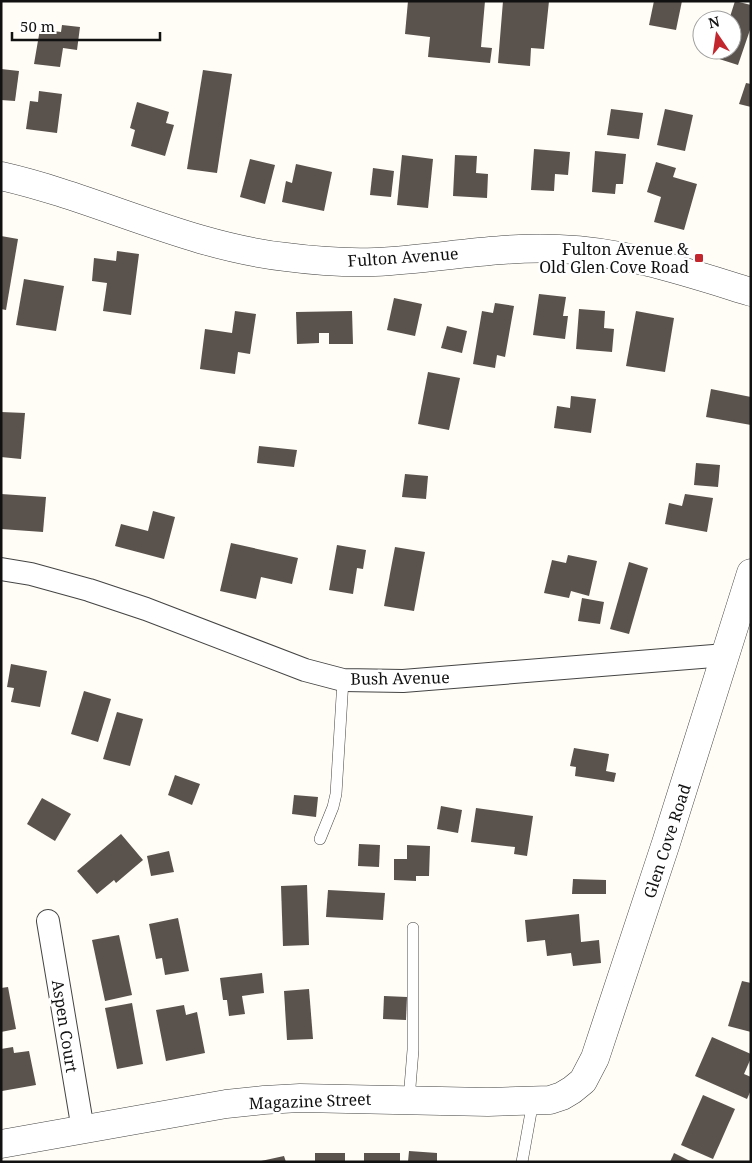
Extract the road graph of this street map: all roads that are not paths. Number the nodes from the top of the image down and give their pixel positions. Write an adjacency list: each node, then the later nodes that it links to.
1 (1, 176): 2 (street, Fulton Avenue)
2 (751, 292)
3 (1, 569): 6 (street, Bush Avenue)
4 (751, 573): 5 (street, Glen Cove Road)
5 (726, 655): 6 (street, Bush Avenue); 10 (street, Glen Cove Road)
6 (343, 680): 7 (lane)
7 (320, 839)
8 (48, 920): 13 (street, Aspen Court)
9 (413, 928): 11 (lane)
10 (562, 1096): 12 (street, Magazine Street)
11 (410, 1099): 12 (street, Magazine Street); 13 (street, Magazine Street)
12 (533, 1101): 15 (lane)
13 (83, 1130): 14 (street, Magazine Street)
14 (1, 1144)
15 (522, 1162)

